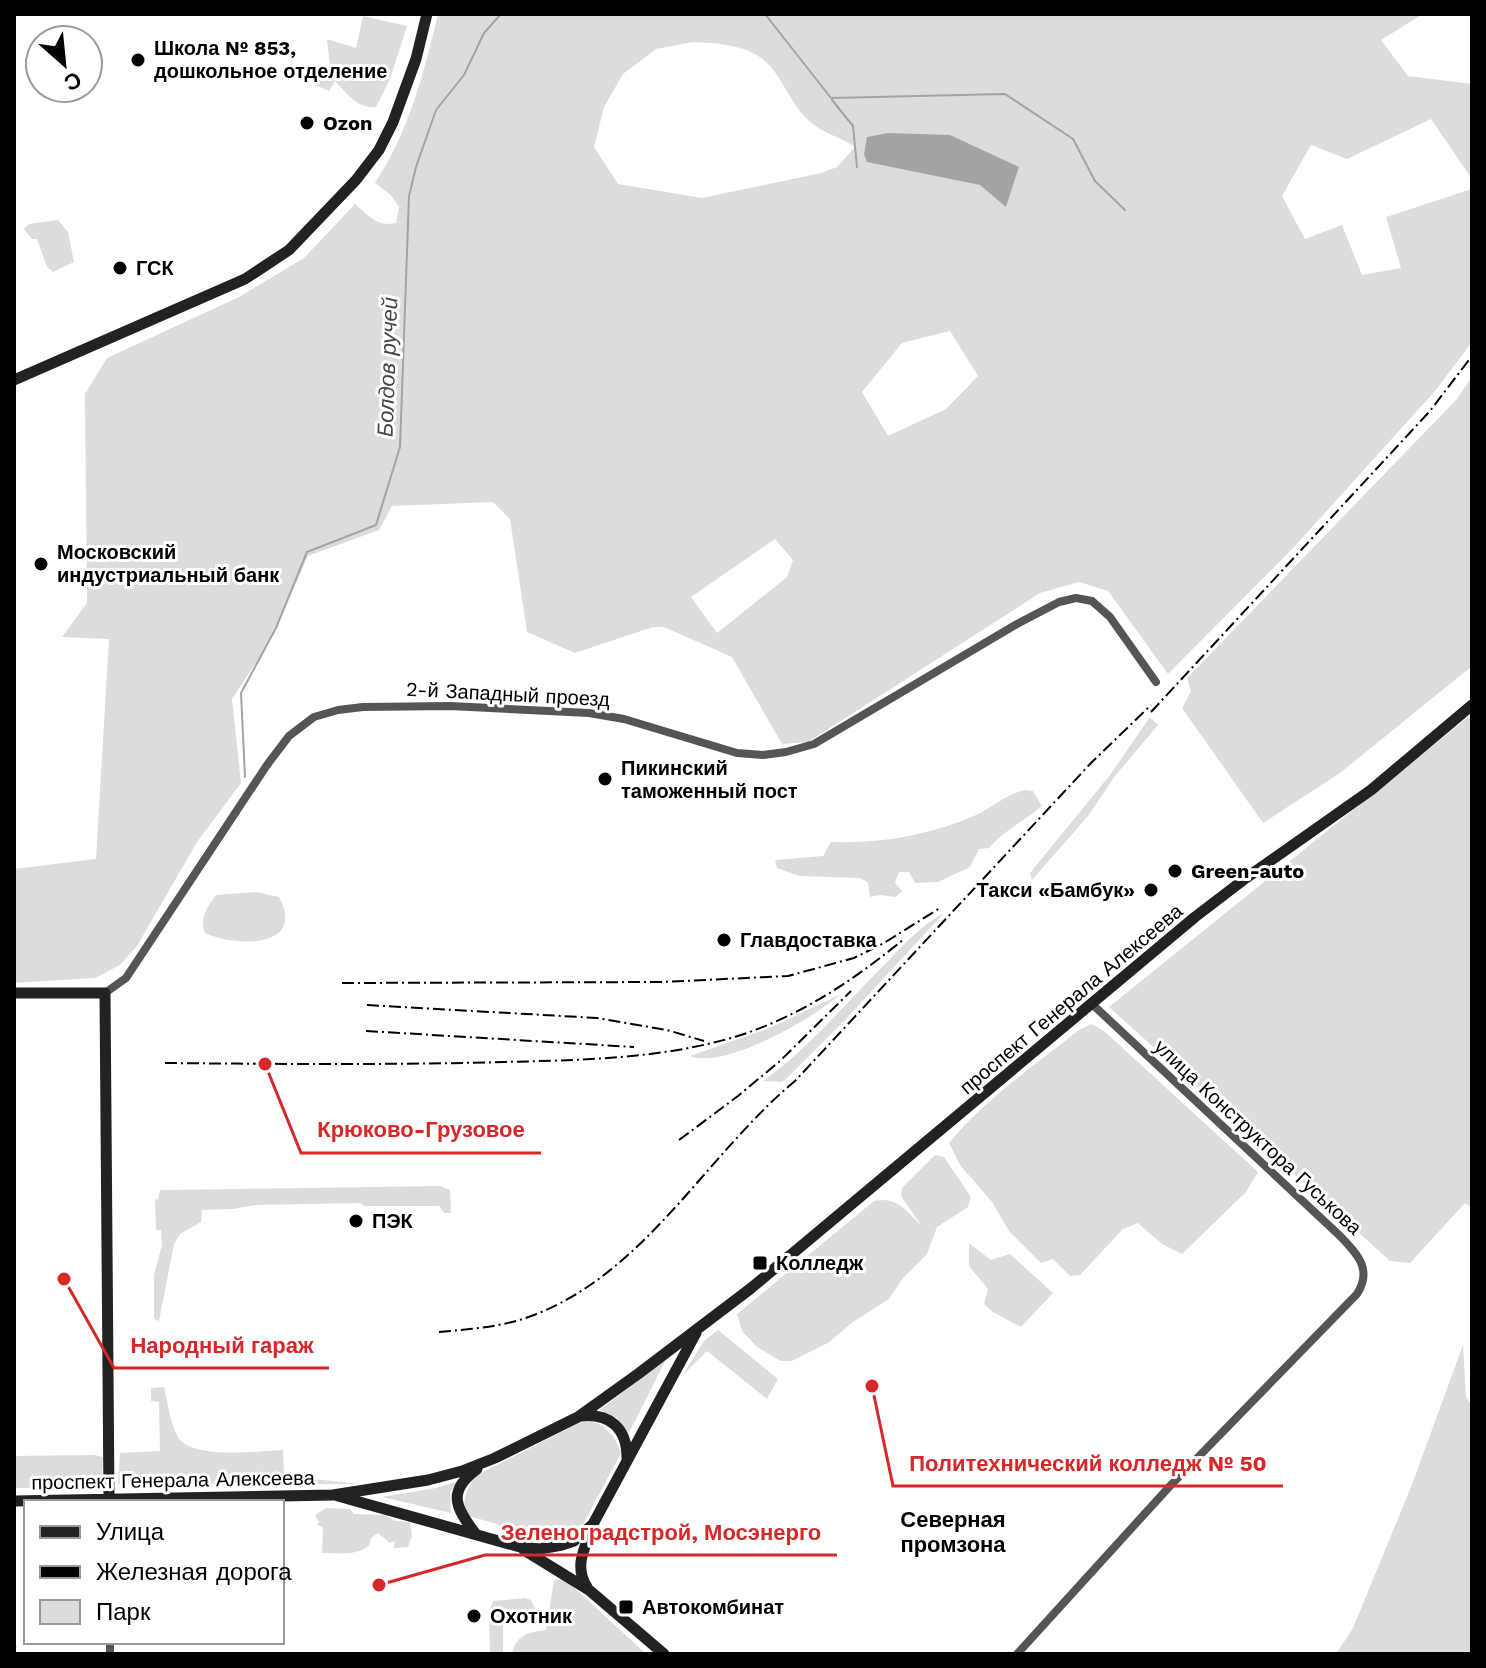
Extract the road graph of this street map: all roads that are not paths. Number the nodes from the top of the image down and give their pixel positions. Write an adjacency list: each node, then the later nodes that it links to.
1 (427, 14): 2 (main road)
2 (14, 380)
3 (1156, 682): 6 (street, 2-й Западный проезд)
4 (1472, 705): 7 (main road, проспект Генерала Алексеева)
5 (14, 993): 6 (main road)
6 (105, 993): 13 (main road)
7 (1092, 1004): 8 (main road, проспект Генерала Алексеева); 20 (street, улица Конструктора Гуськова)
8 (699, 1328): 9 (main road, проспект Генерала Алексеева); 11 (main road, проспект Генерала Алексеева)
9 (578, 1417): 10 (main road, проспект Генерала Алексеева); 11 (main road)
10 (495, 1458): 12 (main road, проспект Генерала Алексеева); 16 (main road)
11 (627, 1459): 15 (main road, проспект Генерала Алексеева)
12 (333, 1495): 14 (main road, проспект Генерала Алексеева); 16 (main road, проспект Генерала Алексеева)
13 (109, 1500)
14 (146, 1500)
15 (593, 1524): 17 (main road, проспект Генерала Алексеева); 18 (main road)
16 (475, 1533): 17 (main road, проспект Генерала Алексеева)
17 (520, 1547): 18 (main road)
18 (589, 1590): 19 (main road)
19 (664, 1654)
20 (1017, 1654)

